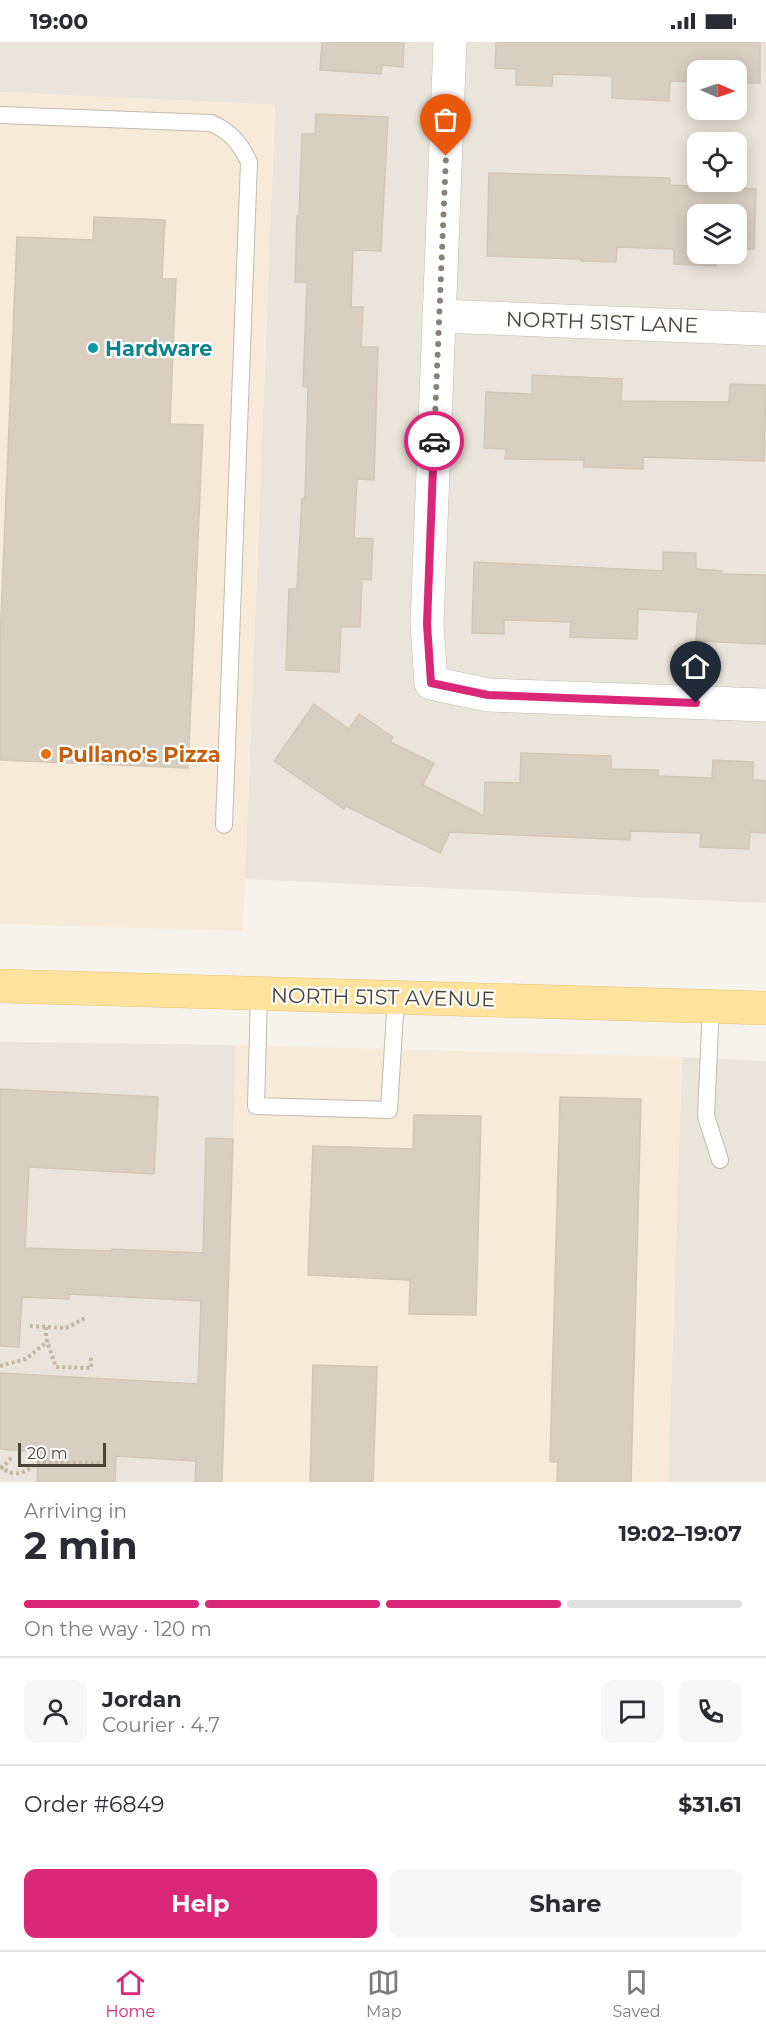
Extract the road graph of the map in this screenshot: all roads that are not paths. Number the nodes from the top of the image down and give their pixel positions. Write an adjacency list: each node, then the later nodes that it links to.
1 (450, 42): 3 (street)
2 (0, 115): 6 (lane)
3 (439, 316): 4 (street, NORTH 51ST LANE); 5 (street)
4 (766, 329)
5 (766, 705)
6 (224, 825)
7 (0, 986): 8 (main road, NORTH 51ST AVENUE)
8 (260, 994): 9 (main road, NORTH 51ST AVENUE); 9 (lane)
9 (396, 997): 10 (main road, NORTH 51ST AVENUE)
10 (711, 1005): 11 (main road, NORTH 51ST AVENUE); 12 (lane)
11 (766, 1008)
12 (720, 1160)

